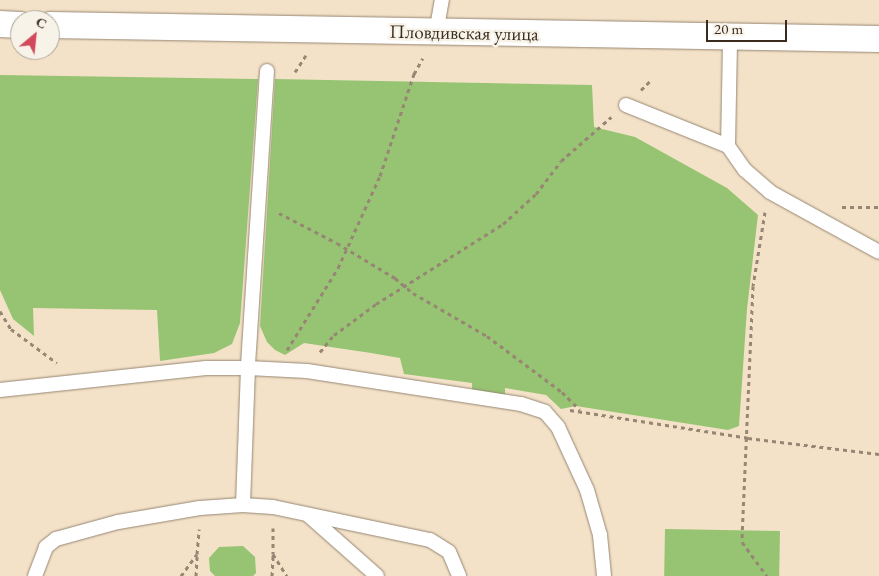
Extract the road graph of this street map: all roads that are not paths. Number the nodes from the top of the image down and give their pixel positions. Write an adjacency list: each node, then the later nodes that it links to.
1 (442, 0): 3 (lane)
2 (60, 25): 3 (street, Пловдивская улица)
3 (436, 33): 4 (street, Пловдивская улица)
4 (730, 37): 5 (street, Пловдивская улица); 8 (lane)
5 (879, 39)
6 (267, 71): 10 (lane)
7 (626, 105): 8 (lane)
8 (728, 146): 9 (lane)
9 (879, 252)
10 (248, 368): 11 (lane); 12 (lane); 17 (lane)
11 (0, 390)
12 (243, 505): 13 (lane); 14 (lane)
13 (307, 515): 15 (lane); 16 (lane)
14 (35, 576)
15 (377, 576)
16 (459, 576)
17 (604, 576)

